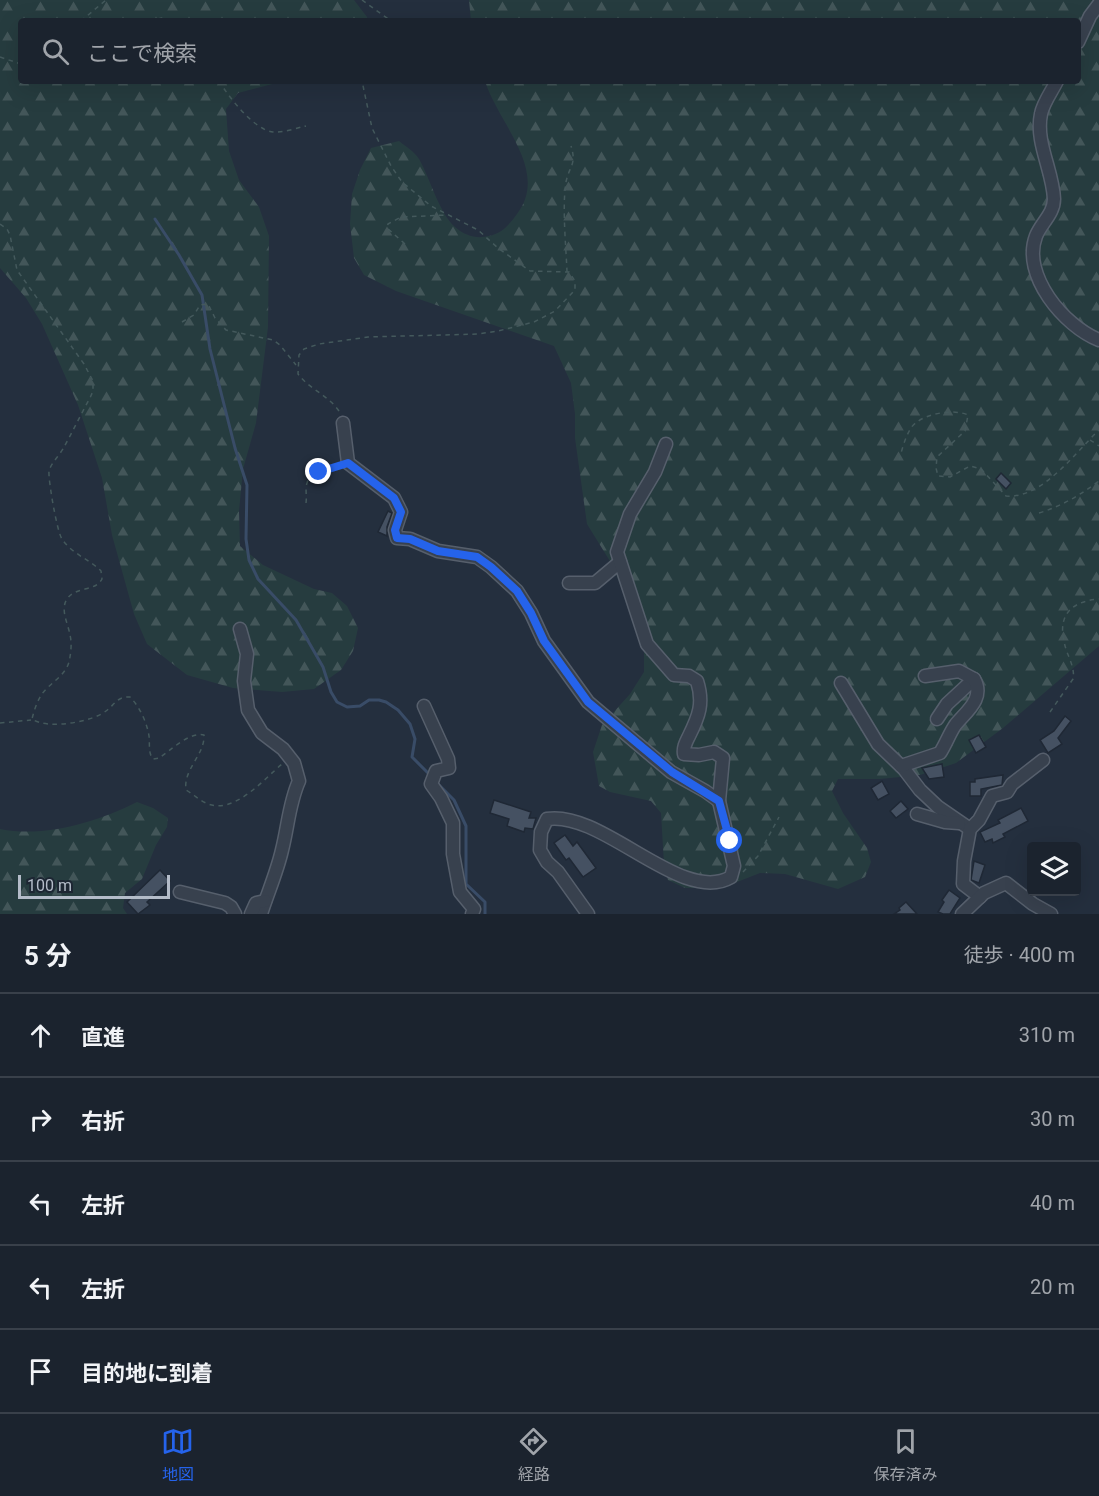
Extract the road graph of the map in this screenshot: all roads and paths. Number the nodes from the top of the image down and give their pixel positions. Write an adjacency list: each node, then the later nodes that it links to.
1 (106, 0): 4 (path)
2 (362, 0): 5 (path)
3 (1099, 4): 6 (street)
4 (85, 18)
5 (387, 18)
6 (1081, 36)
7 (0, 57): 8 (path)
8 (18, 63)
9 (221, 84): 12 (path)
10 (363, 84): 14 (path)
11 (1056, 84): 19 (street)
12 (306, 126)
13 (571, 146): 17 (path)
14 (450, 215): 16 (path); 17 (path)
15 (0, 224): 40 (path)
16 (405, 244)
17 (567, 272): 20 (path)
18 (182, 322): 20 (path)
19 (1099, 340)
20 (297, 366): 21 (path)
21 (343, 423): 27 (street)
22 (1099, 430): 23 (path)
23 (1089, 439): 25 (path); 26 (path)
24 (666, 444): 31 (street)
25 (1099, 446)
26 (899, 460)
27 (348, 463): 29 (path); 46 (street)
28 (1099, 481): 30 (path)
29 (306, 503)
30 (1039, 513)
31 (620, 562): 32 (street); 46 (street)
32 (569, 583)
33 (1099, 599): 39 (path)
34 (240, 629): 43 (street)
35 (925, 676): 36 (street)
36 (974, 680): 41 (street); 45 (street)
37 (841, 683): 45 (street)
38 (424, 706): 57 (street)
39 (1050, 711)
40 (32, 719): 42 (path); 43 (path)
41 (937, 719)
42 (0, 723)
43 (290, 758): 53 (street)
44 (1043, 760): 49 (street)
45 (901, 766): 49 (street)
46 (719, 801): 50 (street)
47 (917, 814): 49 (street)
48 (779, 817): 50 (path)
49 (965, 826): 52 (street)
50 (731, 877): 58 (street)
51 (180, 892): 54 (street)
52 (980, 897): 59 (street); 60 (street)
53 (265, 901): 55 (street); 56 (street)
54 (235, 914)
55 (251, 914)
56 (261, 914)
57 (472, 914)
58 (588, 914)
59 (962, 914)
60 (1051, 914)

